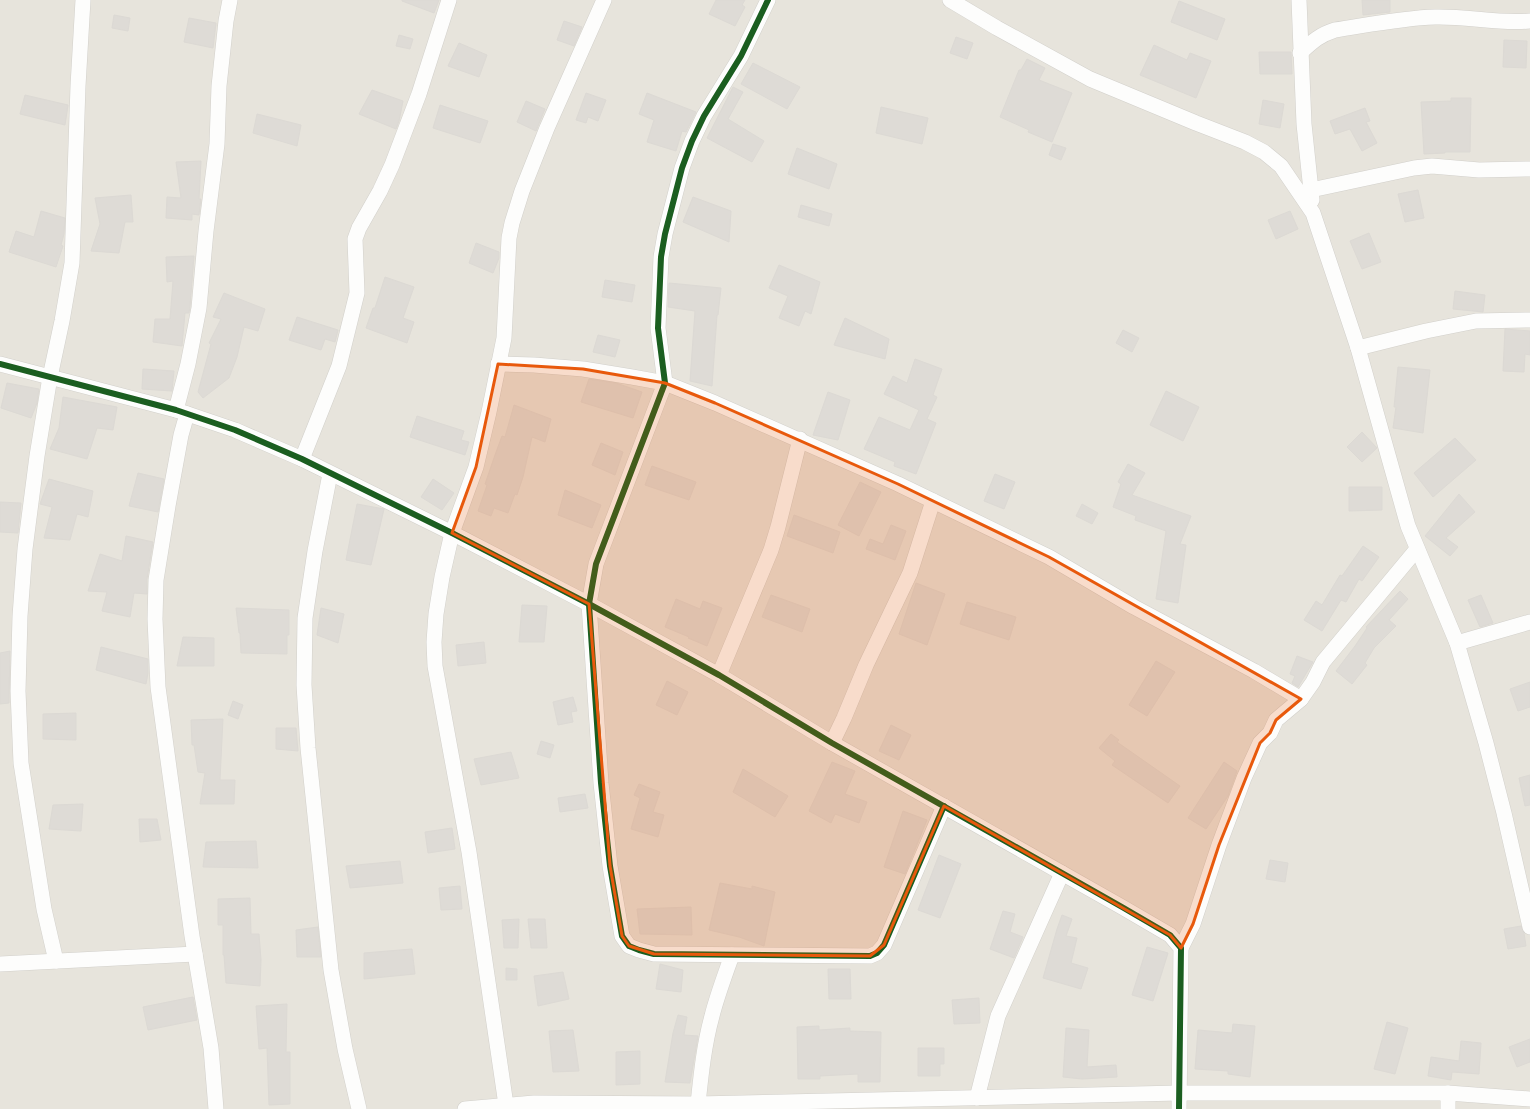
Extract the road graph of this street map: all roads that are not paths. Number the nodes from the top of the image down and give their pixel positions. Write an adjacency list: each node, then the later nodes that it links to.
1 (83, 0): 17 (street)
2 (230, 0): 19 (street)
3 (449, 0): 21 (street)
4 (604, 0): 16 (street)
5 (768, 0): 18 (street)
6 (950, 0): 12 (street)
7 (1299, 0): 9 (street)
8 (1530, 21): 9 (street)
9 (1300, 53): 11 (street)
10 (1530, 168): 11 (street)
11 (1311, 190): 12 (street)
12 (1313, 213): 14 (street)
13 (1530, 320): 14 (street)
14 (1358, 348): 25 (street)
15 (0, 364): 17 (street)
16 (498, 364): 18 (street); 24 (street)
17 (50, 377): 19 (street); 38 (street)
18 (665, 383): 20 (street); 26 (street)
19 (181, 412): 21 (street); 36 (street)
20 (800, 440): 23 (street); 29 (street)
21 (302, 459): 22 (street)
22 (330, 474): 24 (street); 50 (street)
23 (933, 501): 30 (street); 31 (street)
24 (452, 533): 26 (street); 46 (street)
25 (1417, 549): 28 (street); 30 (street)
26 (589, 604): 29 (street); 37 (street)
27 (1530, 622): 28 (street)
28 (1457, 643): 34 (street)
29 (720, 675): 31 (street)
30 (1300, 699): 35 (street)
31 (832, 743): 32 (street)
32 (944, 806): 33 (street); 37 (street)
33 (1062, 873): 35 (street); 42 (street)
34 (1530, 927)
35 (1181, 948): 41 (street)
36 (195, 954): 38 (street); 49 (street)
37 (732, 955): 45 (street)
38 (56, 961): 39 (street)
39 (0, 964)
40 (1448, 1093): 41 (street); 43 (street); 53 (street)
41 (1179, 1094): 44 (street); 52 (street)
42 (977, 1098): 44 (street); 47 (street)
43 (1530, 1099)
44 (1032, 1103)
45 (698, 1104): 47 (street); 48 (street)
46 (506, 1105): 48 (street); 51 (street)
47 (843, 1105)
48 (533, 1106)
49 (216, 1109)
50 (359, 1109)
51 (465, 1109)
52 (1179, 1109)
53 (1448, 1109)

